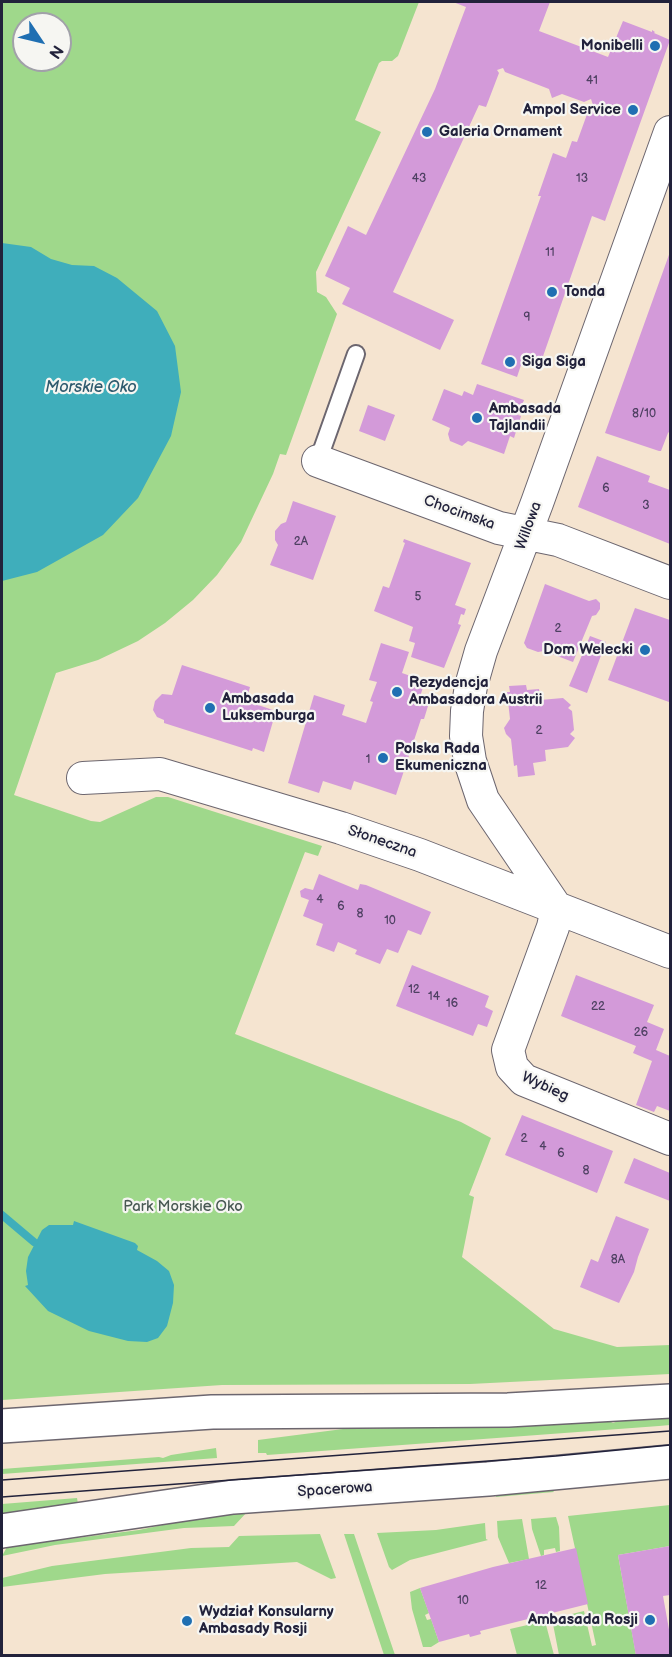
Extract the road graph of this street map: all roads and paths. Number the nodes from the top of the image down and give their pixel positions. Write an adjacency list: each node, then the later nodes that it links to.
1 (670, 132): 4 (street, Willowa)
2 (356, 354): 3 (lane)
3 (318, 461): 4 (street, Chocimska)
4 (526, 534): 5 (street, Chocimska); 7 (street, Willowa)
5 (670, 583)
6 (83, 778): 7 (street, Słoneczna)
7 (556, 909): 8 (street, Słoneczna); 9 (street, Wybieg)
8 (670, 952)
9 (670, 1139)
10 (670, 1401): 11 (main road)
11 (2, 1426)
12 (670, 1462): 13 (main road, Spacerowa)
13 (2, 1531)

